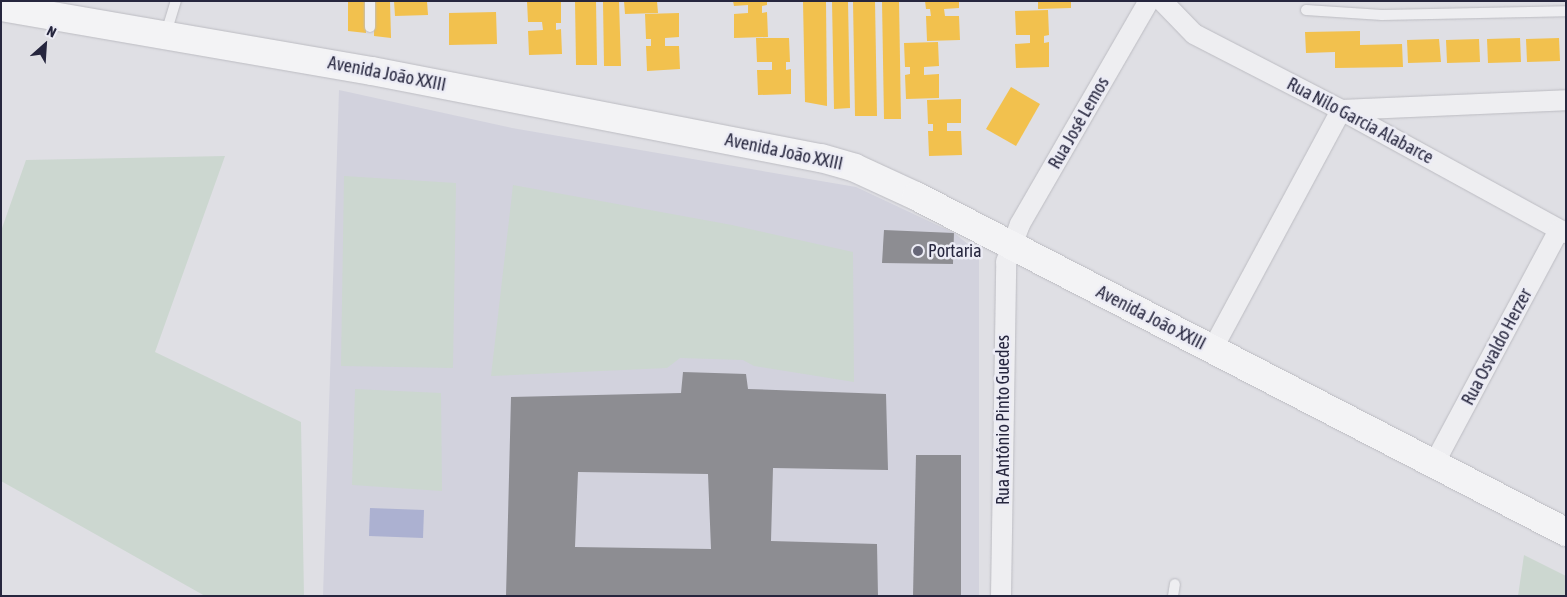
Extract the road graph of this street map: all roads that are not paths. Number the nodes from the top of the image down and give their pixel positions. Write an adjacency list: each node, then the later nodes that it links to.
1 (176, 1): 9 (lane)
2 (370, 1): 8 (lane)
3 (1150, 1): 13 (street, Rua José Lemos)
4 (1162, 1): 11 (street, Rua Nilo Garcia Alabarce)
5 (6, 6): 9 (main road, Avenida João XXIII)
6 (1306, 10): 7 (lane)
7 (1566, 11)
8 (370, 27)
9 (166, 34): 13 (main road, Avenida João XXIII)
10 (1566, 100): 11 (street)
11 (1341, 110): 12 (street, Rua Nilo Garcia Alabarce); 14 (street)
12 (1562, 231): 15 (street, Rua Osvaldo Herzer)
13 (1012, 246): 14 (main road, Avenida João XXIII); 18 (street, Rua Antônio Pinto Guedes)
14 (1212, 350): 15 (main road, Avenida João XXIII)
15 (1434, 464): 16 (main road, Avenida João XXIII)
16 (1566, 532)
17 (1175, 584): 19 (lane)
18 (1001, 596)
19 (1173, 596)

